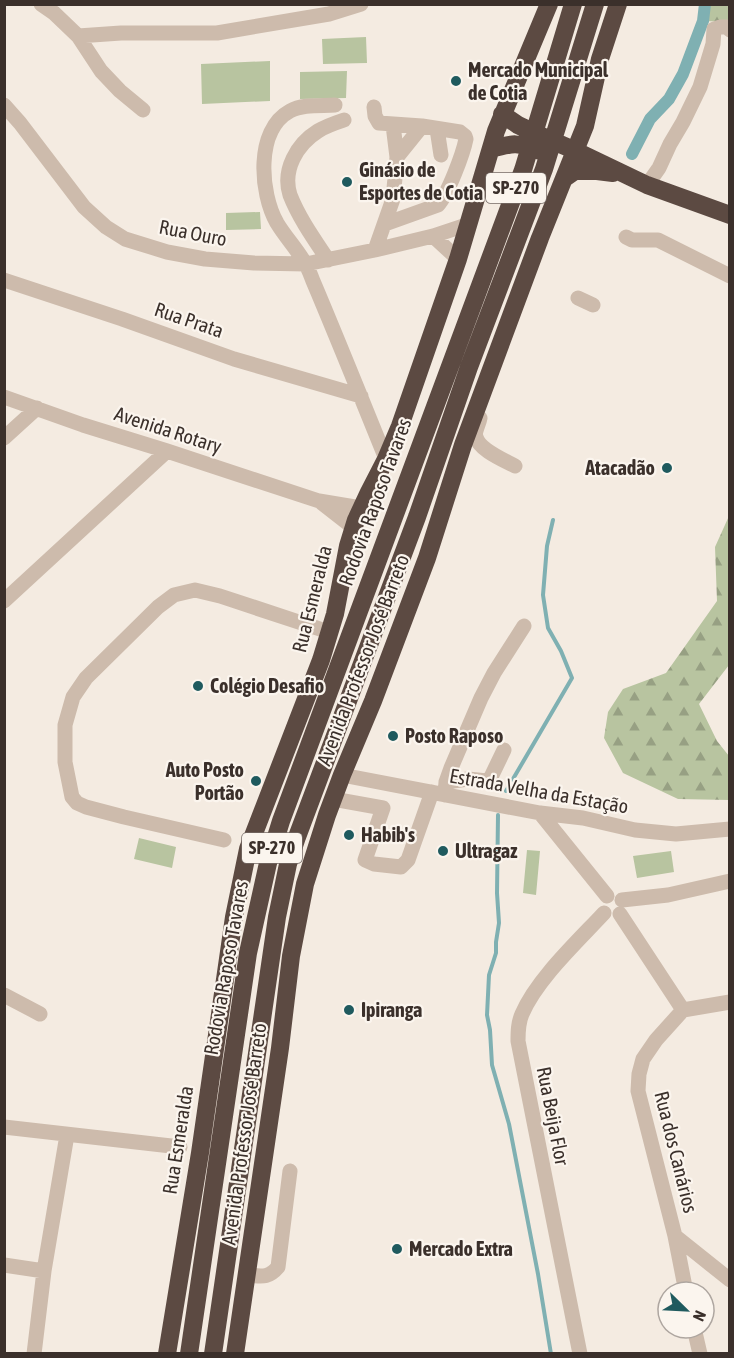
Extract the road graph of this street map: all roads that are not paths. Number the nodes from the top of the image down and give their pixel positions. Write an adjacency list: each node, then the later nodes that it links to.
1 (41, 4): 8 (street)
2 (361, 4): 8 (street)
3 (549, 4): 13 (highway)
4 (573, 4): 84 (highway, Rodovia Raposo Tavares / SP-270)
5 (596, 4): 39 (highway, SP-270)
6 (618, 4): 17 (highway, Avenida Professor José Barreto)
7 (725, 29): 23 (street)
8 (78, 36): 12 (street)
9 (4, 105): 34 (street, Rua Ouro)
10 (335, 105): 34 (street)
11 (374, 107): 15 (street)
12 (143, 110)
13 (502, 114): 17 (highway); 18 (highway, Rua Esmeralda)
14 (344, 120): 33 (street)
15 (393, 124): 16 (street); 20 (street)
16 (429, 127): 19 (street); 20 (street); 25 (street)
17 (581, 137): 21 (highway); 21 (highway); 22 (highway, Avenida Professor José Barreto)
18 (491, 149): 22 (highway); 26 (highway, Rua Esmeralda)
19 (441, 155)
20 (397, 158): 25 (street)
21 (624, 174): 22 (highway); 23 (highway)
22 (566, 175): 56 (highway, Avenida Professor José Barreto)
23 (654, 188): 24 (highway); 27 (highway)
24 (729, 215)
25 (385, 224): 31 (street)
26 (469, 224): 29 (street, Rua Ouro); 32 (highway, Rua Esmeralda)
27 (729, 227)
28 (552, 229): 45 (street)
29 (433, 236): 31 (street, Rua Ouro); 32 (street)
30 (626, 237): 35 (street)
31 (375, 250): 33 (street, Rua Ouro)
32 (458, 259): 47 (highway, Rua Esmeralda)
33 (328, 260): 34 (street, Rua Ouro)
34 (306, 264): 40 (street)
35 (729, 276)
36 (4, 280): 40 (street, Rua Prata)
37 (578, 298): 38 (street)
38 (593, 305)
39 (469, 367): 56 (highway); 85 (highway, SP-270)
40 (361, 396): 47 (street)
41 (4, 397): 42 (street, Avenida Rotary)
42 (37, 408): 44 (street); 46 (street, Avenida Rotary)
43 (481, 415): 48 (street)
44 (4, 438)
45 (465, 448)
46 (167, 451): 49 (street, Avenida Rotary); 52 (street)
47 (386, 459): 50 (highway, Rua Esmeralda)
48 (515, 466)
49 (319, 501): 50 (street, Avenida Rotary); 51 (street, Avenida Rotary)
50 (361, 508): 51 (highway, Rua Esmeralda)
51 (354, 528): 54 (highway, Rua Esmeralda)
52 (4, 601)
53 (524, 626): 58 (street)
54 (329, 632): 63 (street); 83 (highway, Rua Esmeralda)
55 (504, 750): 57 (street)
56 (342, 775): 58 (street, Estrada Velha da Estação); 59 (highway, Avenida Professor José Barreto)
57 (487, 781): 58 (street); 60 (street)
58 (441, 789): 59 (street); 60 (street, Estrada Velha da Estação)
59 (333, 800): 79 (highway, Avenida Professor José Barreto)
60 (482, 802): 61 (street, Estrada Velha da Estação)
61 (540, 813): 62 (street, Estrada Velha da Estação); 65 (street)
62 (729, 829)
63 (224, 840)
64 (729, 881): 66 (street)
65 (607, 896): 66 (street); 67 (street)
66 (621, 907): 67 (street); 70 (street)
67 (604, 913): 87 (street, Rua Beija Flor)
68 (4, 995): 71 (street)
69 (729, 1002): 70 (street)
70 (682, 1010): 76 (street, Rua dos Canários)
71 (40, 1014)
72 (4, 1127): 73 (street)
73 (68, 1135): 74 (street); 78 (street)
74 (180, 1147)
75 (290, 1171): 79 (street)
76 (675, 1236): 80 (street, Rua dos Canários); 81 (street)
77 (4, 1265): 78 (street)
78 (44, 1271): 82 (street)
79 (247, 1275): 86 (highway, Avenida Professor José Barreto)
80 (684, 1280)
81 (729, 1280)
82 (34, 1353)
83 (167, 1353)
84 (189, 1353)
85 (213, 1353)
86 (235, 1353)
87 (579, 1353)

